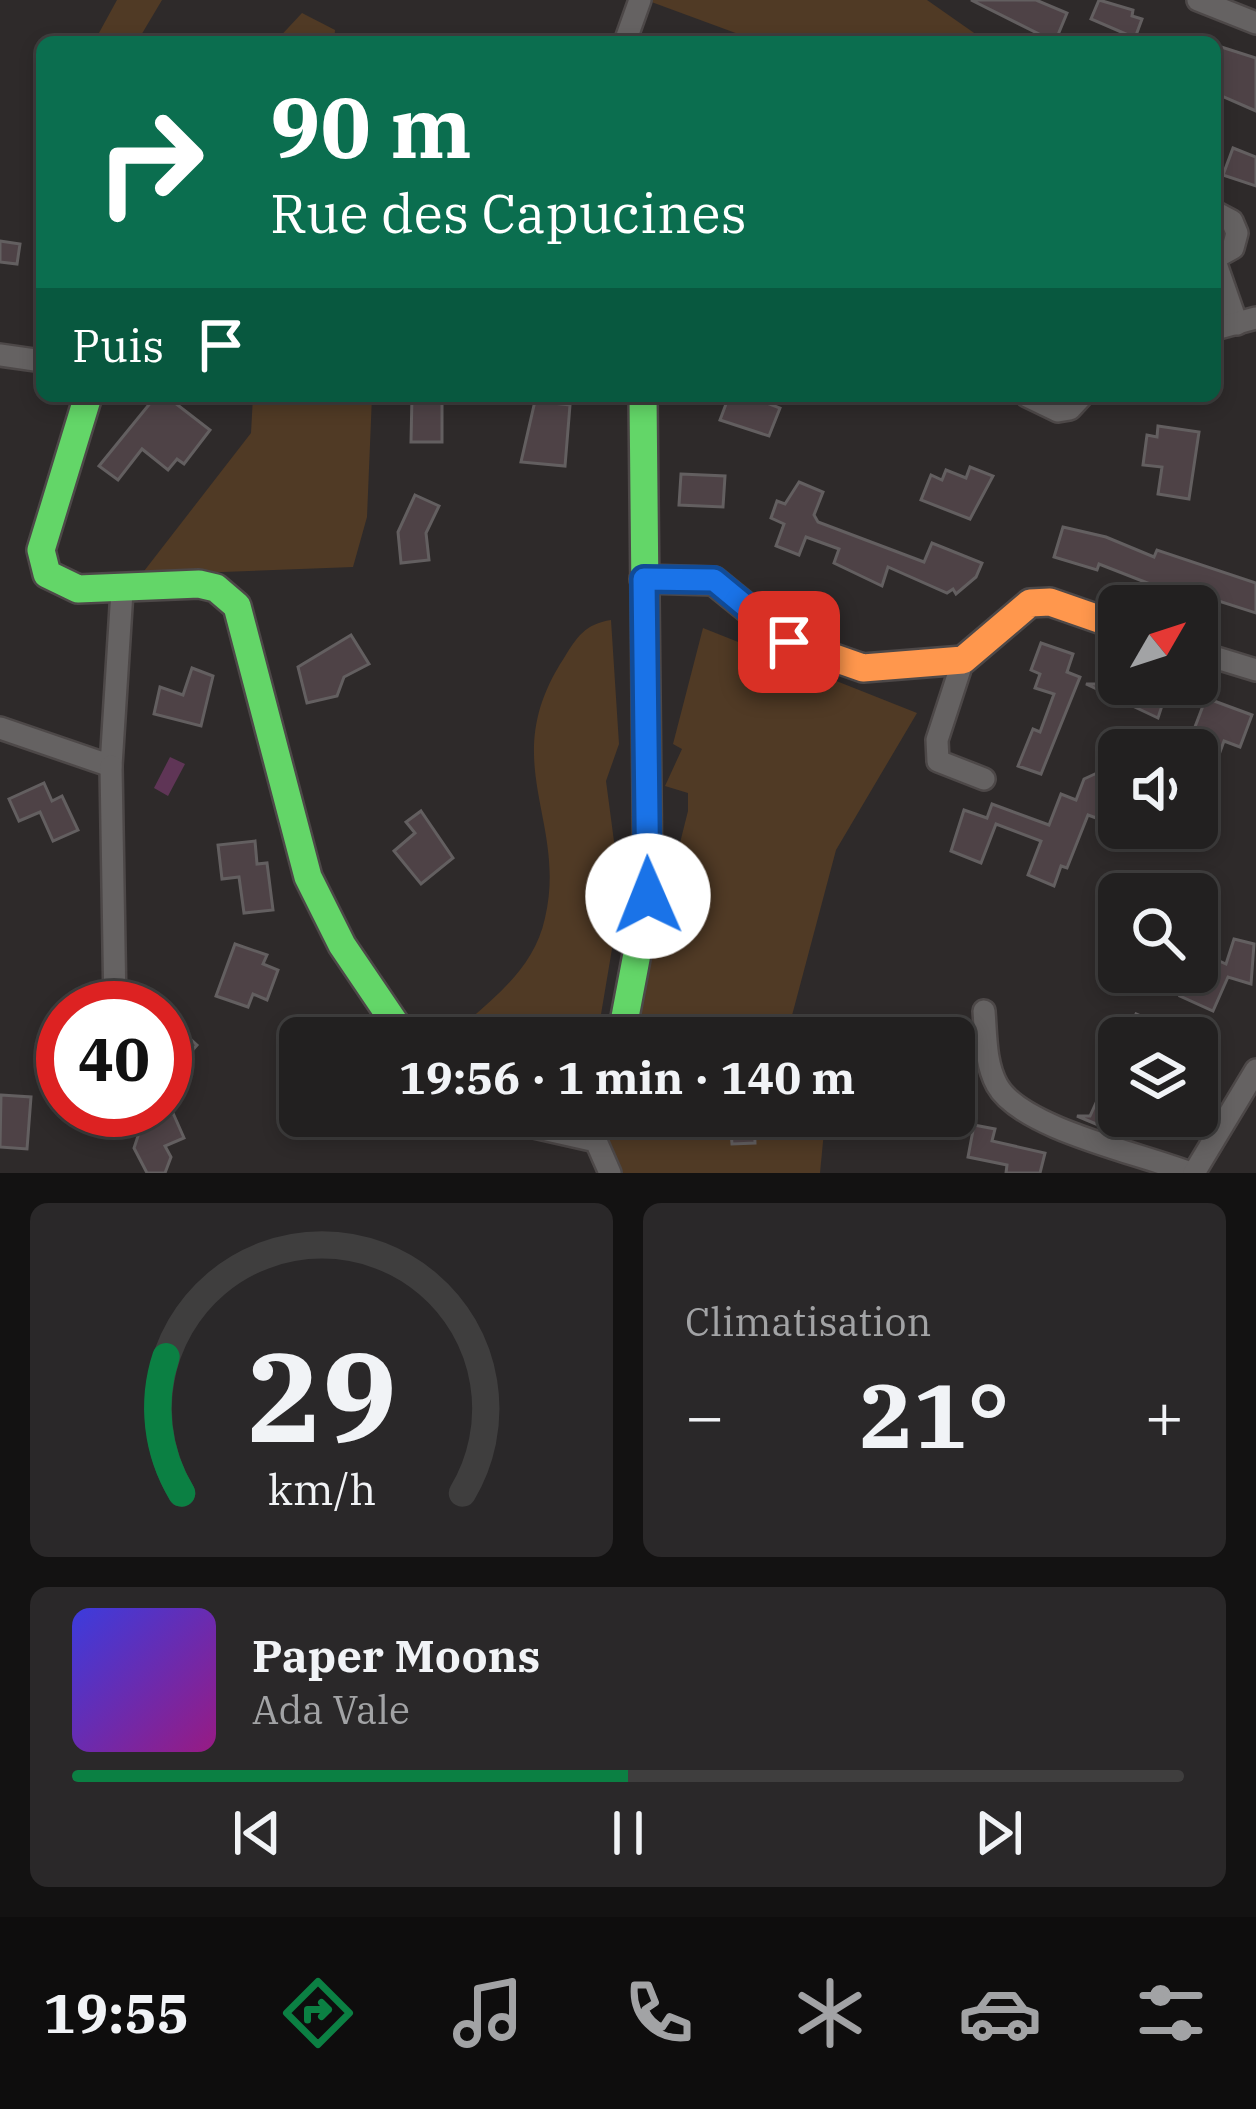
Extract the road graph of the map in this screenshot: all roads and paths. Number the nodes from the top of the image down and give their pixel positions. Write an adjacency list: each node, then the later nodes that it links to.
1 (640, 0): 4 (street)
2 (1198, 0): 3 (street)
3 (1256, 23)
4 (627, 36)
5 (1221, 215): 6 (street)
6 (1221, 255)
7 (1221, 278): 8 (street)
8 (1236, 324)
9 (0, 355): 10 (street)
10 (36, 360)
11 (86, 402): 16 (street)
12 (643, 402): 15 (street)
13 (1039, 402): 14 (street)
14 (1076, 402)
15 (644, 579): 19 (street); 27 (street)
16 (122, 591): 22 (street); 26 (street)
17 (1098, 619): 19 (street)
18 (1218, 658): 20 (street)
19 (963, 660): 23 (street)
20 (1256, 670)
21 (0, 728): 22 (street)
22 (111, 766): 24 (street)
23 (984, 779)
24 (115, 981)
25 (984, 1011): 33 (street)
26 (391, 1017)
27 (626, 1017)
28 (1256, 1070): 33 (street)
29 (575, 1137): 31 (street)
30 (597, 1137): 31 (street)
31 (596, 1142): 32 (street)
32 (610, 1173)
33 (1192, 1173)

